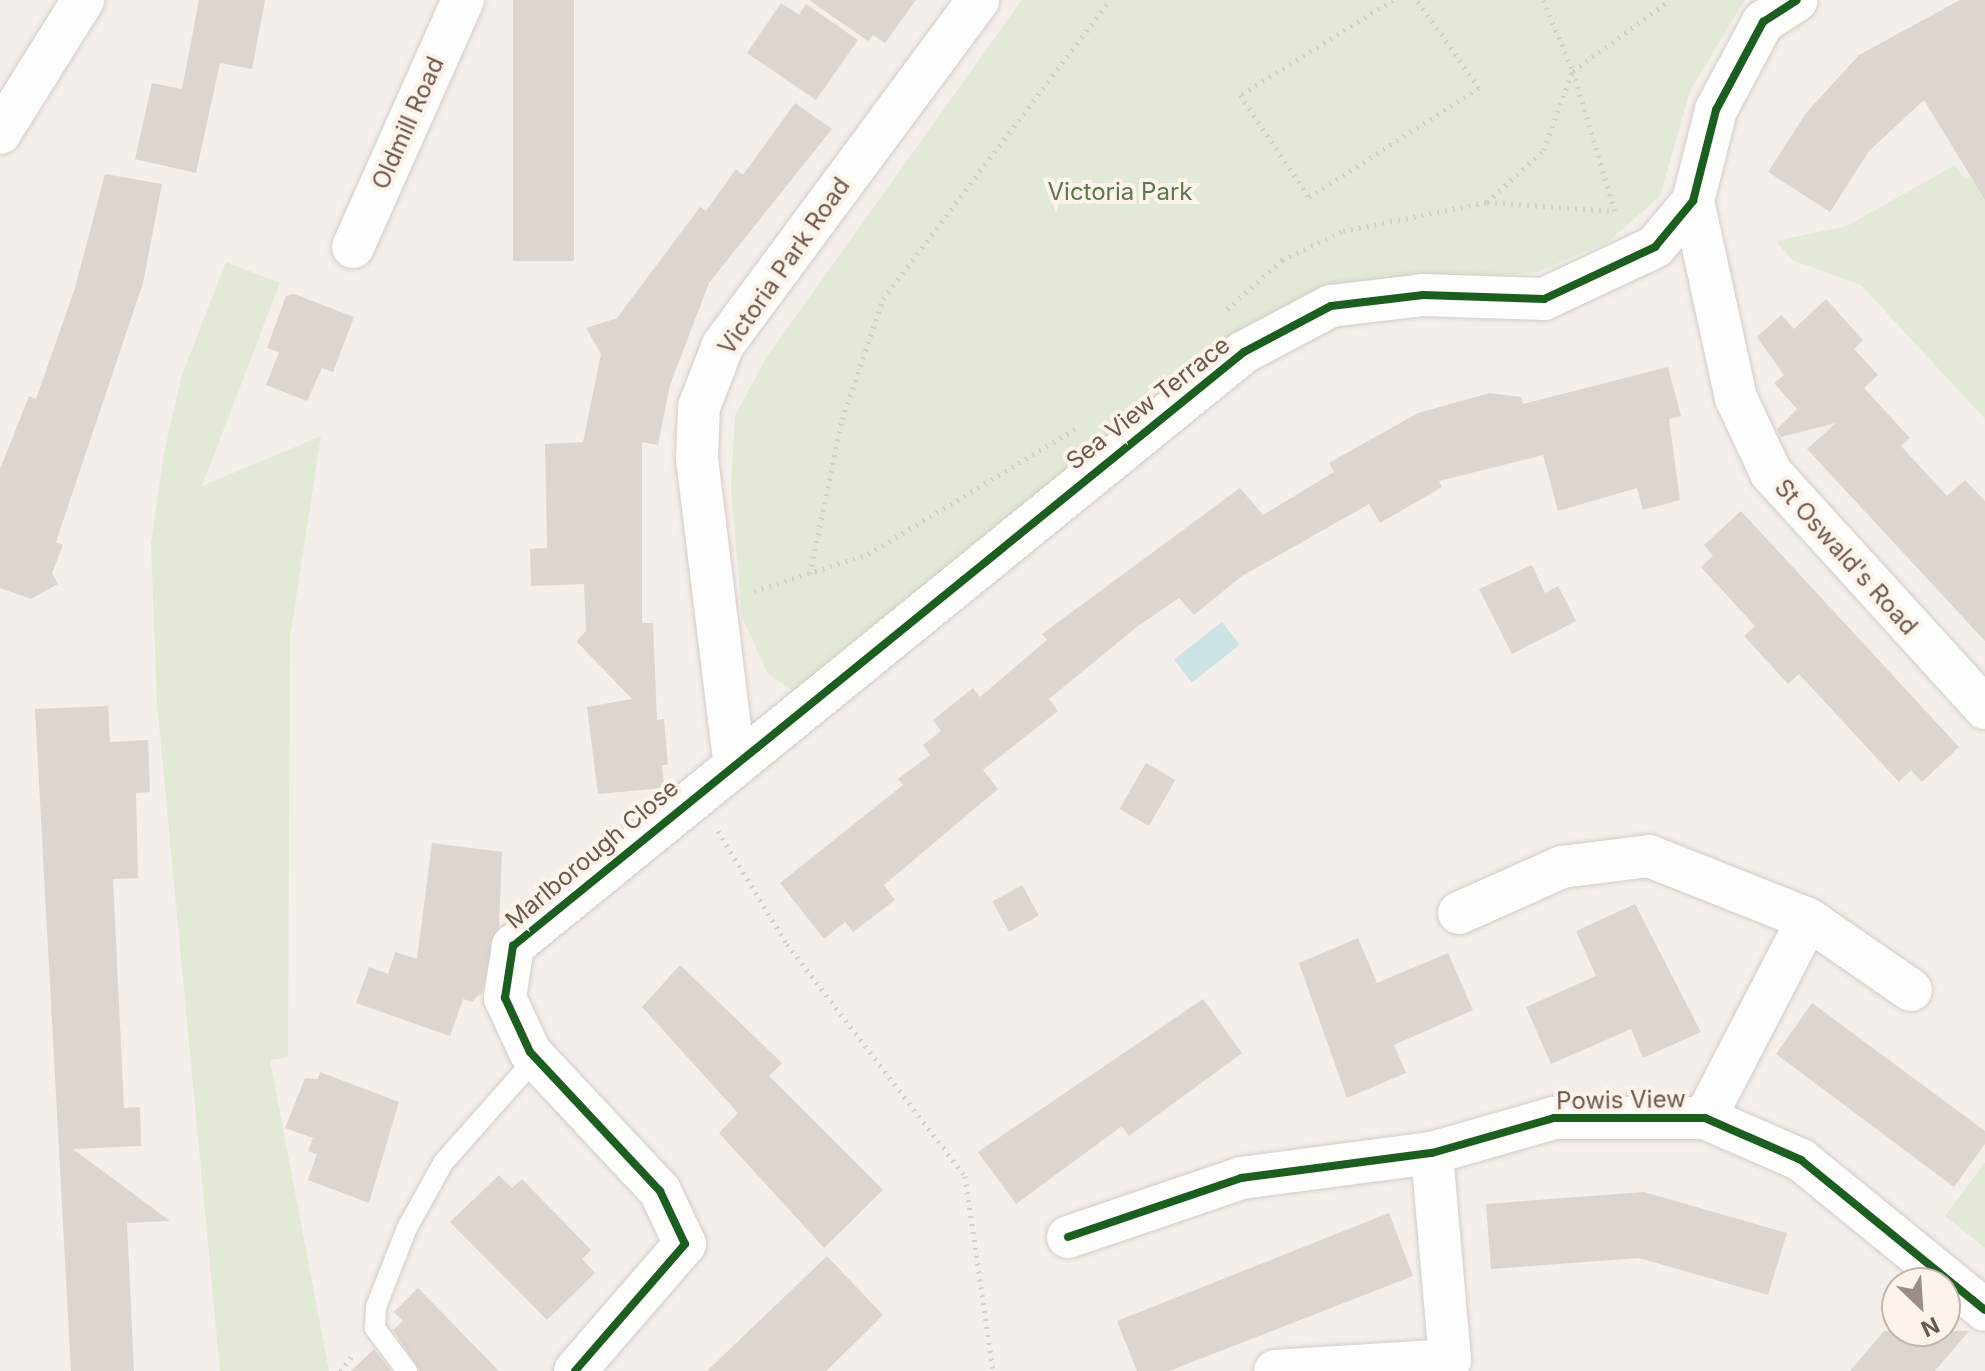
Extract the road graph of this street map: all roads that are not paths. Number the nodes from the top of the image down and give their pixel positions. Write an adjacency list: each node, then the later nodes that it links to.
1 (83, 0): 5 (street)
2 (463, 0): 7 (street, Oldmill Road)
3 (978, 0): 9 (street, Victoria Park Road)
4 (1797, 0): 6 (street, Sea View Terrace)
5 (0, 133)
6 (1693, 201): 8 (street, St Oswald's Road); 9 (street, Sea View Terrace)
7 (353, 247)
8 (1985, 708)
9 (734, 760): 13 (street, Marlborough Close)
10 (1459, 913): 11 (street)
11 (1808, 919): 12 (street); 14 (street)
12 (1911, 990)
13 (536, 1058): 18 (lane); 19 (street, Marlborough Close)
14 (1705, 1118): 15 (street, Powis View); 17 (street, Powis View)
15 (1432, 1153): 16 (street, Powis View); 20 (street)
16 (1068, 1237)
17 (1985, 1310)
18 (407, 1371)
19 (575, 1371)
20 (1275, 1371)

